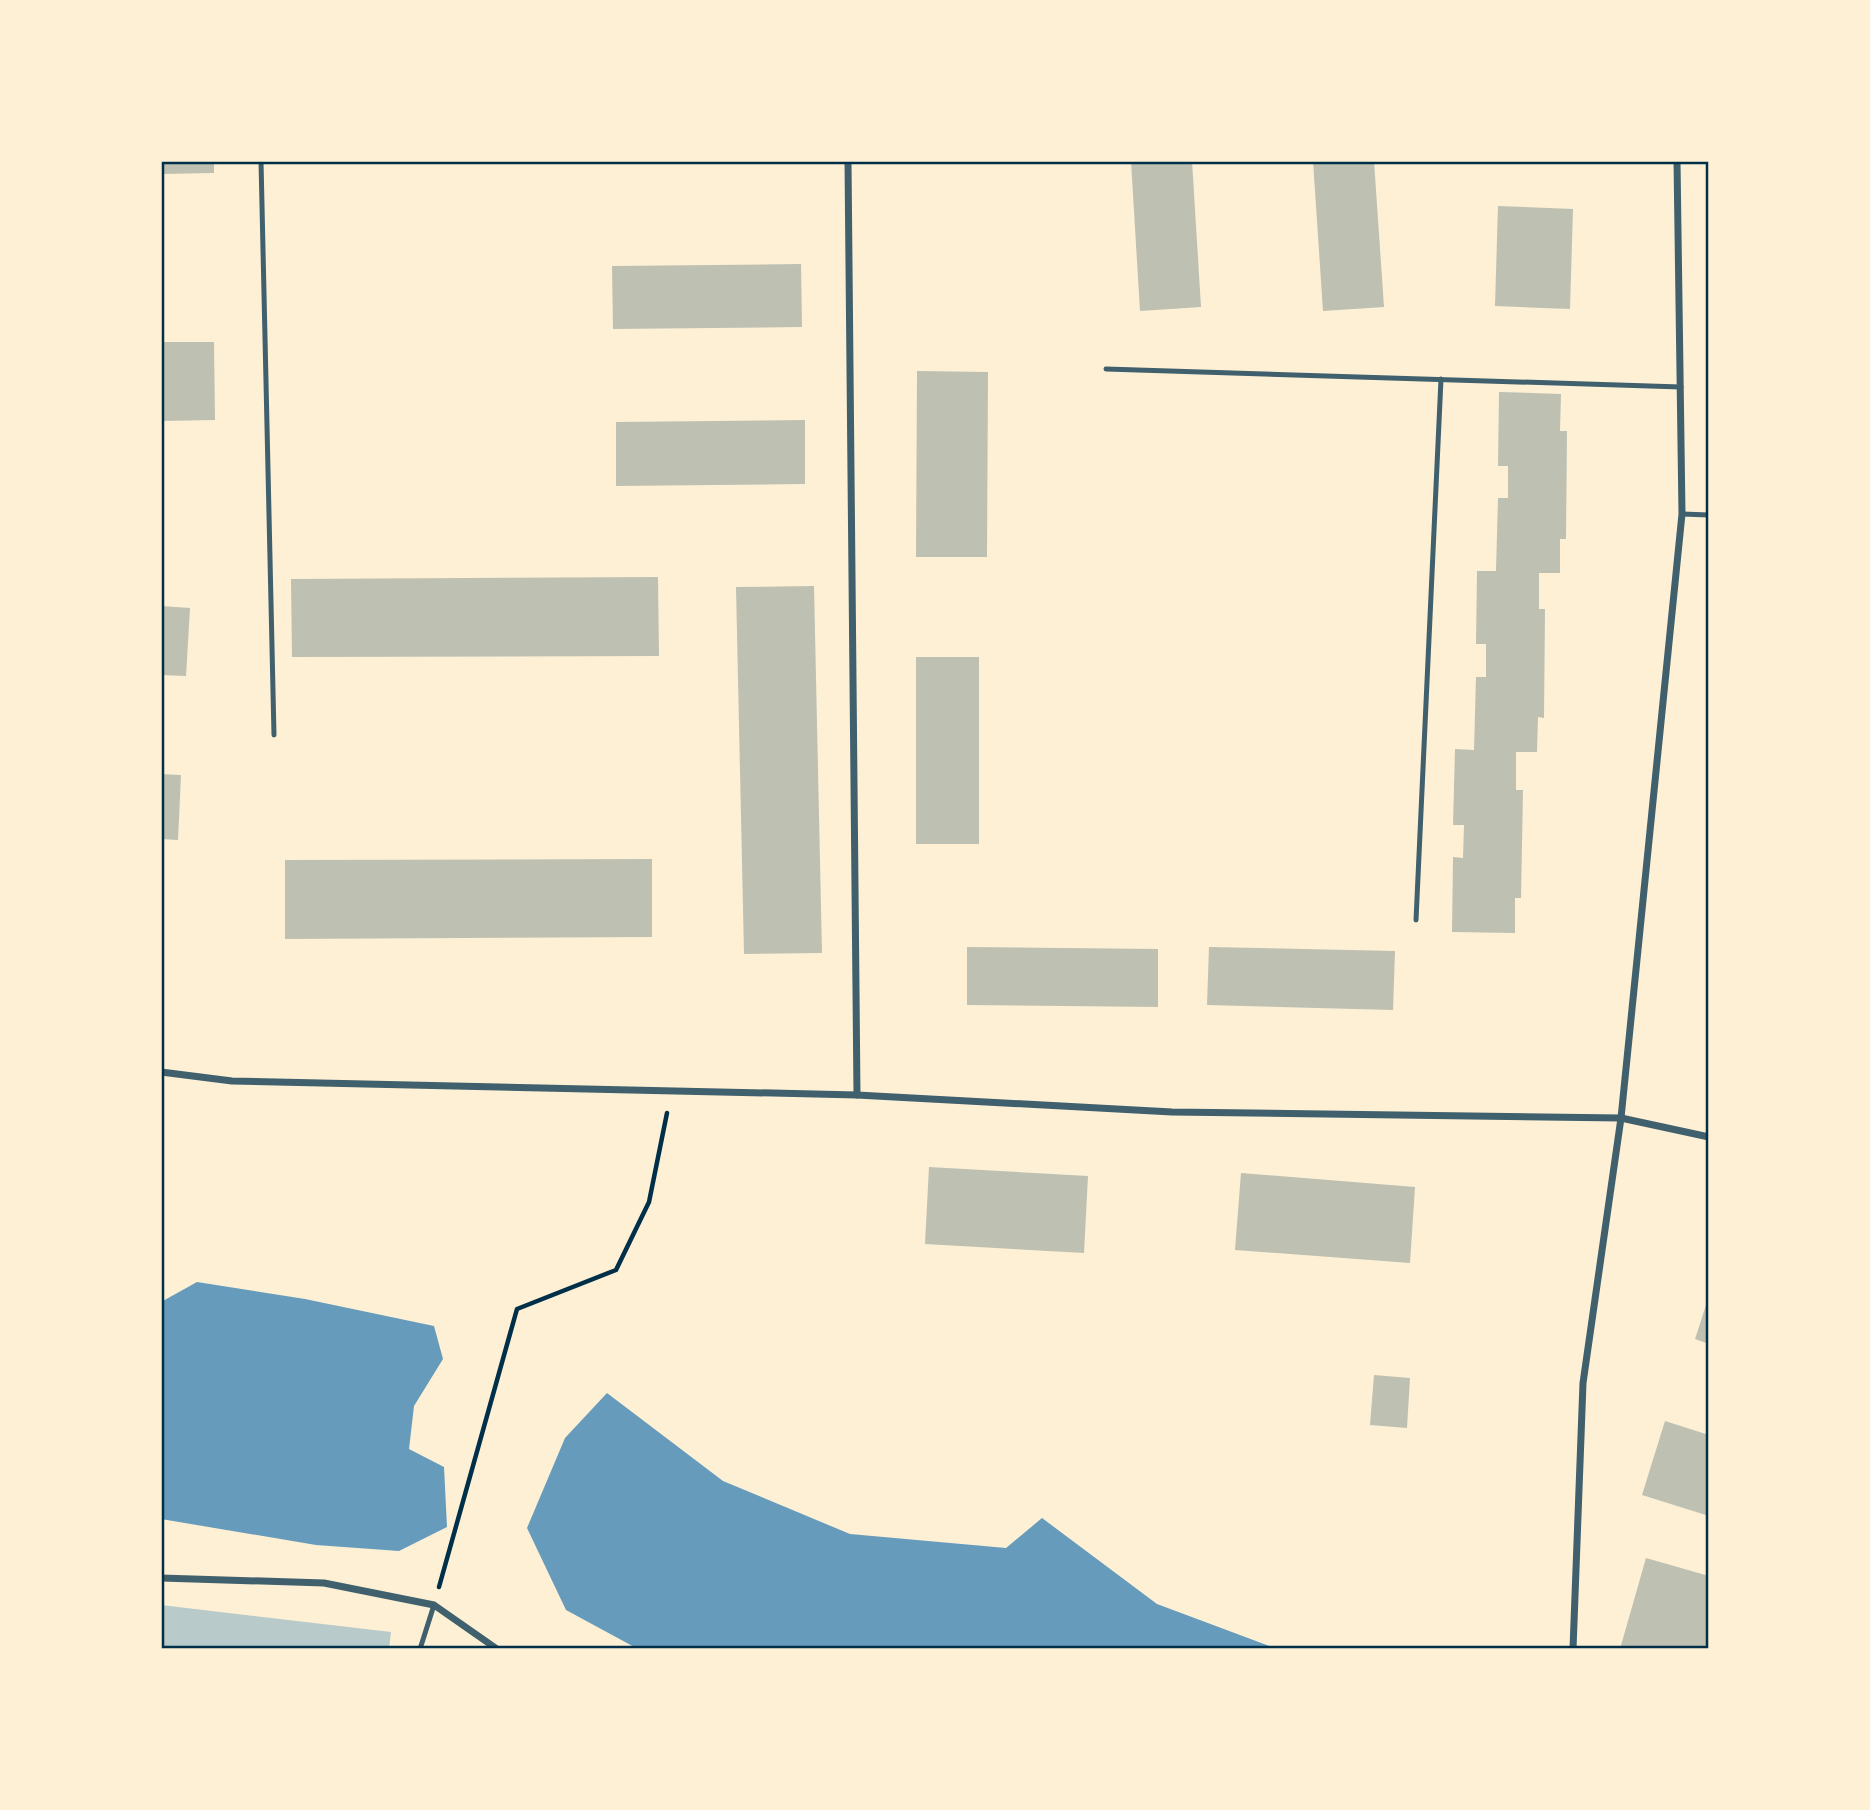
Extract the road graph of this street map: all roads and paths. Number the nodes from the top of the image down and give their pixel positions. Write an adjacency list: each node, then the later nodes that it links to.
1 (261, 161): 9 (lane)
2 (848, 161): 13 (street)
3 (1677, 161): 6 (street)
4 (1106, 369): 5 (lane)
5 (1441, 379): 6 (lane); 10 (lane)
6 (1681, 387): 7 (street)
7 (1682, 514): 8 (lane); 14 (street)
8 (1709, 515)
9 (274, 735)
10 (1416, 920)
11 (161, 1072): 12 (street)
12 (671, 1091): 13 (street); 17 (path)
13 (857, 1096): 14 (street)
14 (1621, 1118): 15 (street); 20 (street)
15 (1709, 1137)
16 (161, 1578): 17 (street)
17 (434, 1605): 18 (lane); 19 (street)
18 (420, 1649)
19 (497, 1649)
20 (1573, 1649)

